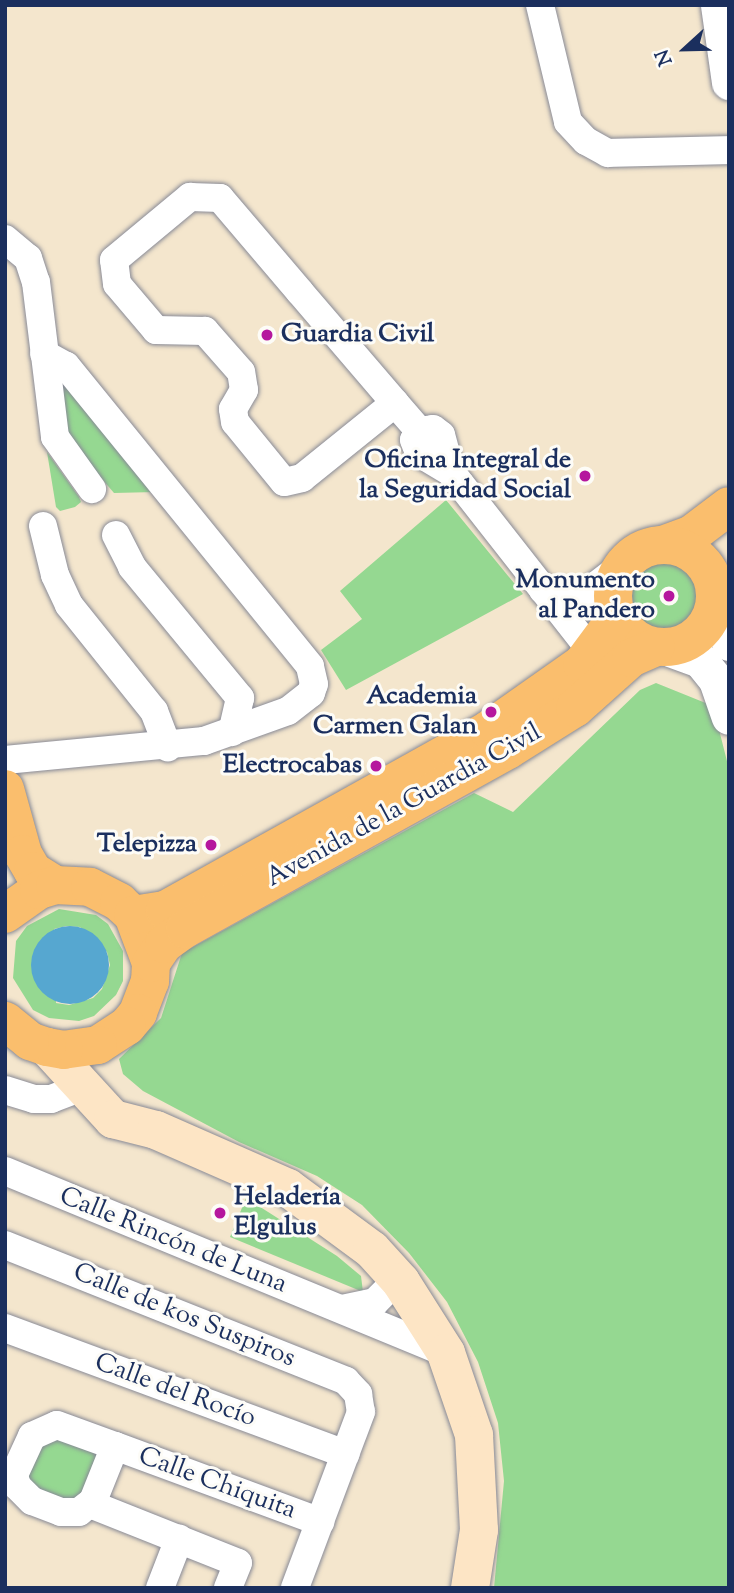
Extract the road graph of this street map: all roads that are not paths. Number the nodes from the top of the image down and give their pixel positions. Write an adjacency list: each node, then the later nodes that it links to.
1 (540, 5): 4 (street)
2 (718, 5): 3 (street)
3 (729, 82)
4 (729, 150)
5 (5, 239): 6 (street)
6 (44, 354): 8 (street); 22 (street)
7 (395, 403): 7 (street); 15 (street)
8 (92, 489)
9 (729, 506): 12 (main road)
10 (43, 526): 23 (street)
11 (116, 535): 22 (street)
12 (665, 544): 14 (main road); 16 (main road)
13 (729, 549): 16 (main road)
14 (624, 564): 15 (street); 17 (main road)
15 (543, 590): 17 (street); 20 (street)
16 (715, 591): 18 (street); 19 (main road)
17 (616, 615): 19 (main road); 20 (main road, Avenida de la Guardia Civil)
18 (729, 643)
19 (662, 648): 21 (street); 29 (main road, Avenida de la Guardia Civil)
20 (593, 653): 28 (main road, Avenida de la Guardia Civil)
21 (727, 704)
22 (232, 732): 23 (street)
23 (168, 747): 24 (street)
24 (5, 761)
25 (5, 789): 26 (main road)
26 (55, 886): 27 (main road); 28 (main road)
27 (5, 914)
28 (133, 915): 29 (main road)
29 (151, 963): 31 (main road)
30 (18, 1032): 31 (main road); 32 (main road)
31 (113, 1037): 34 (main road)
32 (82, 1087): 33 (street); 34 (main road)
33 (5, 1090)
34 (156, 1130): 37 (main road)
35 (5, 1171): 38 (street, Calle Rincón de Luna)
36 (5, 1245): 42 (street, Calle de kos Suspiros)
37 (398, 1279): 38 (street); 40 (main road)
38 (342, 1309): 40 (street, Calle Rincón de Luna)
39 (5, 1328): 42 (street, Calle del Rocío)
40 (446, 1353): 49 (main road)
41 (115, 1446): 43 (street, Calle Chiquita); 43 (street, Calle Chiquita); 44 (street, Calle Chiquita)
42 (345, 1454): 44 (street)
43 (90, 1504): 45 (street)
44 (320, 1522): 48 (street)
45 (179, 1539): 46 (street); 47 (street)
46 (160, 1588)
47 (228, 1588)
48 (295, 1588)
49 (470, 1588)

